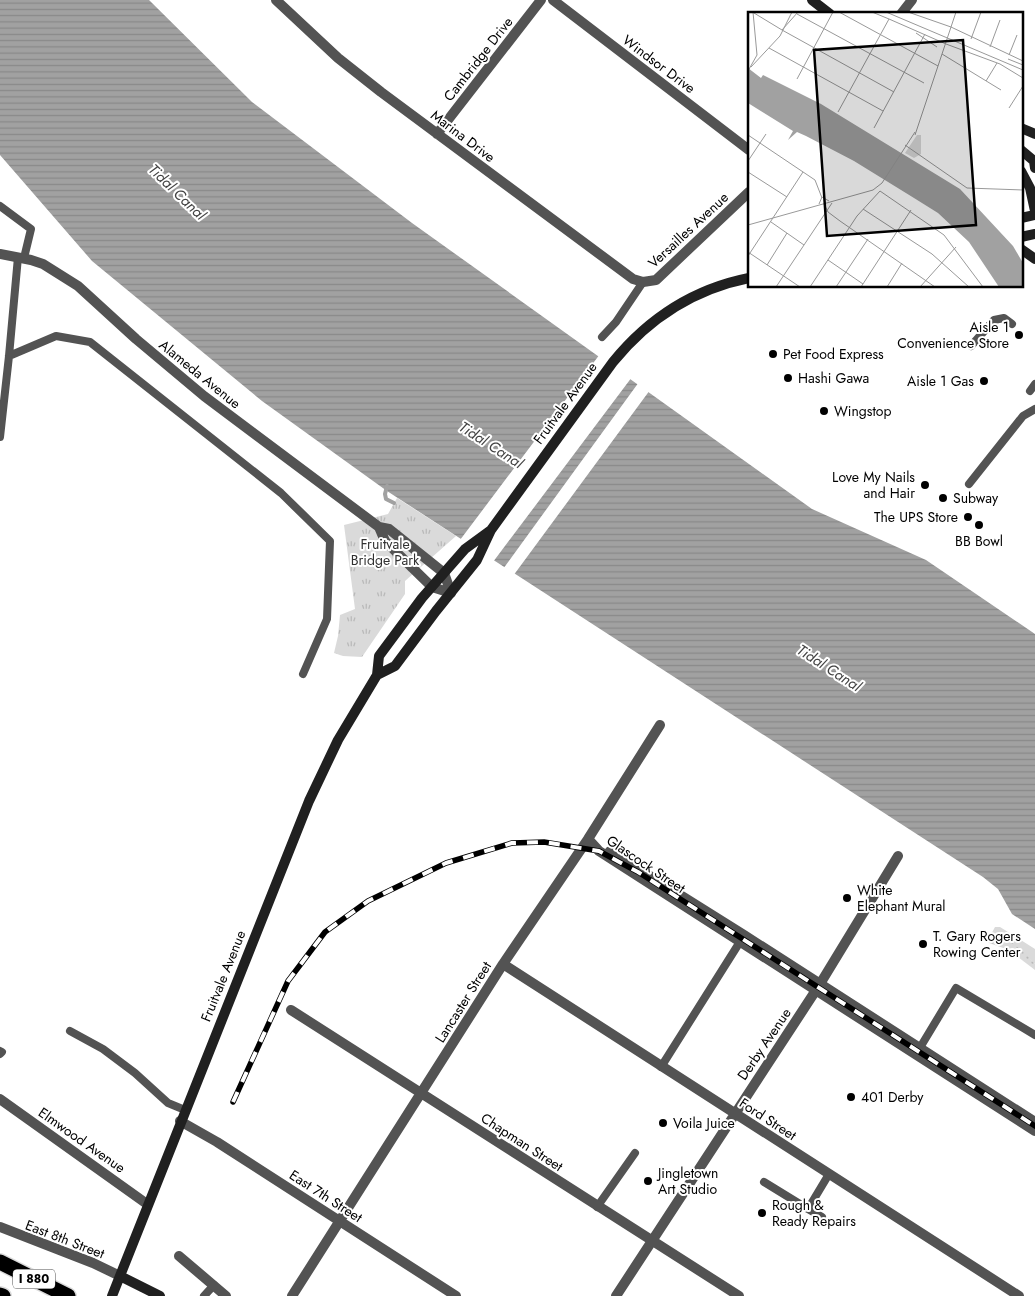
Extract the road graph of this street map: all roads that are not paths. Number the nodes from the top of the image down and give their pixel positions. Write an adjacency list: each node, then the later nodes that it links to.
1 (276, 0): 9 (street, Marina Drive)
2 (541, 0): 9 (street, Cambridge Drive)
3 (552, 0): 11 (street, Windsor Drive)
4 (812, 0): 6 (main road)
5 (912, 0): 7 (street)
6 (827, 12)
7 (903, 12)
8 (1022, 128): 10 (main road)
9 (437, 134): 27 (street, Marina Drive)
10 (1035, 134)
11 (748, 149)
12 (1022, 151): 13 (main road)
13 (1035, 162): 14 (street)
14 (1022, 174): 17 (main road)
15 (748, 193): 27 (street, Versailles Avenue)
16 (0, 206): 24 (lane)
17 (1035, 211)
18 (1035, 215): 19 (main road)
19 (1022, 218)
20 (1035, 234): 21 (main road)
21 (1022, 237)
22 (1022, 250): 25 (main road)
23 (0, 254): 24 (street, Alameda Avenue)
24 (21, 258): 31 (lane); 35 (street, Alameda Avenue)
25 (1035, 259)
26 (748, 278): 36 (main road, Fruitvale Avenue)
27 (643, 282): 29 (lane)
28 (1012, 324): 30 (lane)
29 (602, 337)
30 (971, 346)
31 (10, 356): 33 (lane); 40 (lane)
32 (1035, 409): 34 (lane)
33 (0, 437)
34 (969, 484)
35 (380, 526): 37 (street, Alameda Avenue); 38 (street, Alameda Avenue)
36 (491, 530): 37 (main road, Fruitvale Avenue); 39 (main road, Fruitvale Avenue)
37 (444, 573): 38 (main road, Fruitvale Avenue); 39 (street)
38 (432, 587): 39 (street, Alameda Avenue); 41 (main road, Fruitvale Avenue)
39 (451, 593): 41 (main road, Fruitvale Avenue)
40 (303, 674)
41 (377, 675): 55 (main road, Fruitvale Avenue)
42 (660, 725): 43 (street, Lancaster Street)
43 (588, 839): 45 (street, Glascock Street); 46 (street, Lancaster Street)
44 (898, 856): 47 (street, Derby Avenue)
45 (742, 938): 47 (street, Glascock Street); 52 (lane)
46 (503, 964): 52 (street, Ford Street); 53 (street, Lancaster Street)
47 (818, 988): 51 (street, Glascock Street); 56 (street, Derby Avenue)
48 (291, 1010): 53 (street, Chapman Street)
49 (70, 1030): 55 (lane)
50 (1035, 1035): 51 (lane)
51 (917, 1051): 58 (street, Glascock Street); 59 (street, Glascock Street)
52 (661, 1067): 56 (street, Ford Street)
53 (421, 1093): 64 (street, Chapman Street); 67 (street, Lancaster Street)
54 (0, 1099): 63 (street, Elmwood Avenue)
55 (185, 1110): 57 (main road, Fruitvale Avenue)
56 (734, 1114): 61 (street, Ford Street); 69 (street, Derby Avenue)
57 (180, 1121): 63 (main road, Fruitvale Avenue); 67 (street, East 7th Street)
58 (1035, 1122)
59 (1035, 1131)
60 (635, 1153): 64 (lane)
61 (829, 1174): 65 (lane); 83 (street, Ford Street)
62 (764, 1182): 65 (lane)
63 (148, 1204): 72 (main road, Fruitvale Avenue)
64 (597, 1207): 69 (street, Chapman Street)
65 (808, 1209): 66 (lane)
66 (822, 1217)
67 (340, 1221): 79 (street, Lancaster Street); 80 (street, East 7th Street)
68 (0, 1227): 72 (street, East 8th Street)
69 (652, 1241): 81 (street, Derby Avenue); 82 (street, Chapman Street)
70 (179, 1256): 73 (street)
71 (0, 1262): 74 (highway, I 880)
72 (120, 1276): 75 (main road, Fruitvale Avenue); 76 (main road)
73 (214, 1285): 77 (lane); 78 (street)
74 (68, 1296)
75 (112, 1296)
76 (160, 1296)
77 (204, 1296)
78 (226, 1296)
79 (292, 1296)
80 (456, 1296)
81 (616, 1296)
82 (739, 1296)
83 (1019, 1296)

